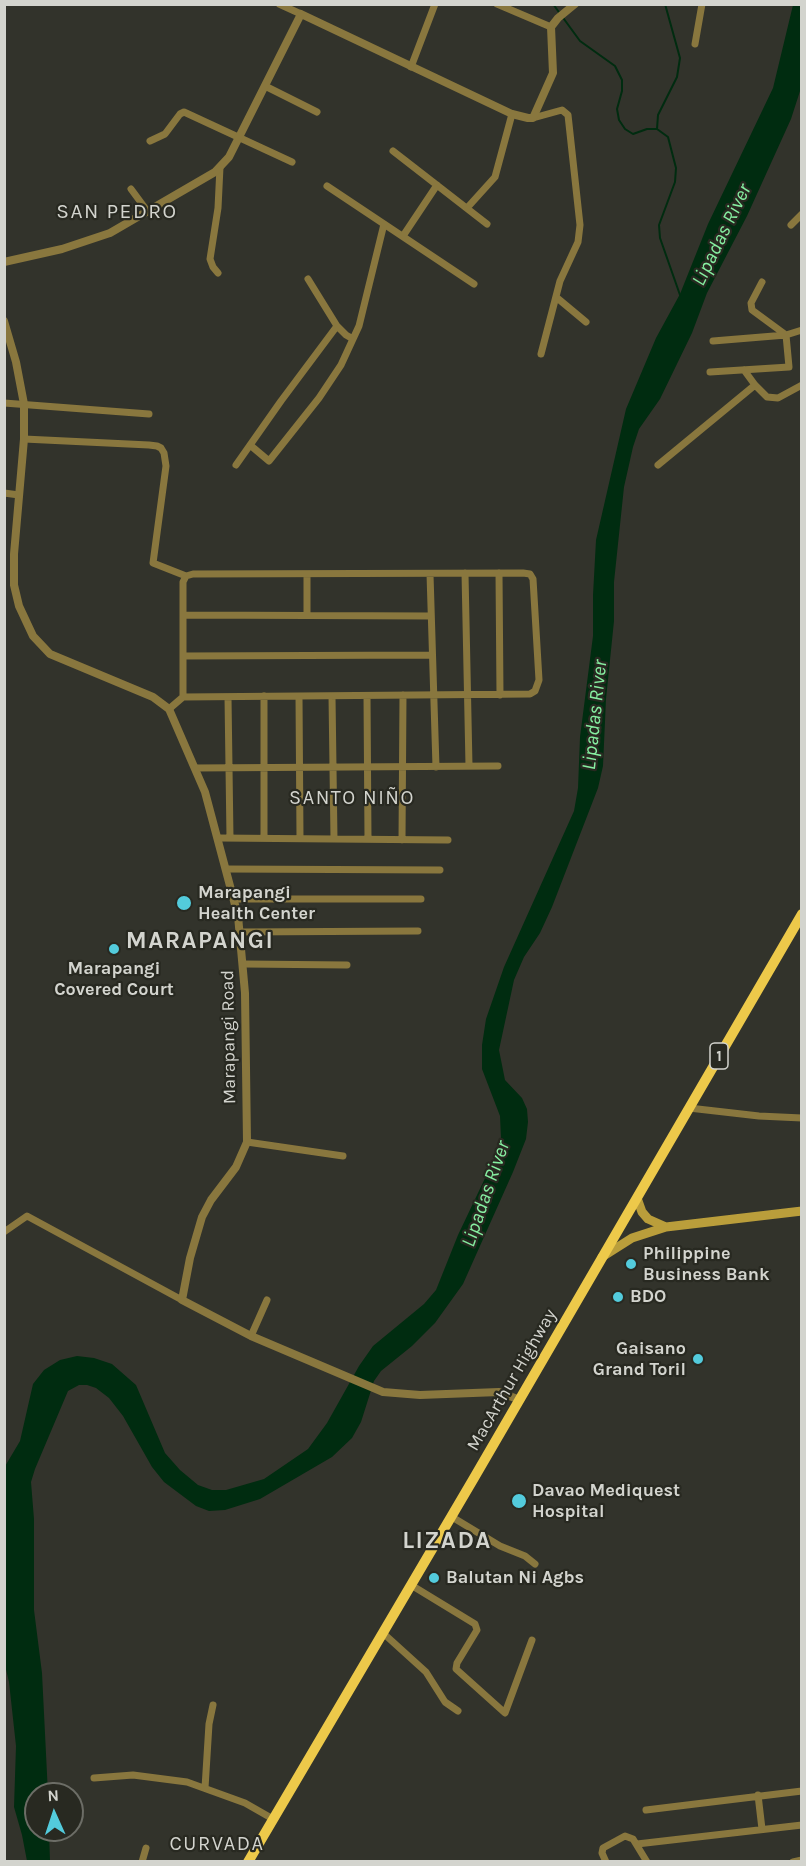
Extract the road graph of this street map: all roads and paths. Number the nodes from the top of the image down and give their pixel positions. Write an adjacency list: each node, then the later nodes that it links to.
1 (279, 4): 6 (street)
2 (435, 4): 9 (street)
3 (497, 4): 7 (street)
4 (575, 4): 7 (street)
5 (702, 4): 8 (street)
6 (301, 14): 9 (street); 10 (street)
7 (551, 27): 13 (street)
8 (695, 44)
9 (411, 67): 12 (street)
10 (265, 86): 11 (street); 14 (street)
11 (317, 112)
12 (513, 114): 13 (street); 22 (street)
13 (533, 118): 34 (street)
14 (239, 138): 15 (street); 17 (street); 18 (street)
15 (150, 141)
16 (393, 151): 19 (street)
17 (292, 162)
18 (220, 167): 23 (street); 30 (street)
19 (437, 185): 22 (street); 28 (street)
20 (327, 186): 25 (street)
21 (131, 189): 23 (street)
22 (467, 208): 26 (street)
23 (148, 212): 29 (street)
24 (801, 214): 27 (street)
25 (384, 224): 28 (street); 40 (street)
26 (487, 224)
27 (791, 225)
28 (403, 236): 33 (street)
29 (4, 262)
30 (218, 273)
31 (308, 279): 37 (street)
32 (762, 282): 39 (street)
33 (474, 284)
34 (556, 297): 36 (street); 42 (street)
35 (4, 321): 48 (street)
36 (586, 322)
37 (337, 326): 40 (street); 51 (street)
38 (801, 330): 39 (street)
39 (786, 335): 41 (street); 43 (street)
40 (353, 339): 51 (street)
41 (713, 341)
42 (541, 354)
43 (744, 370): 44 (street); 46 (street)
44 (710, 372)
45 (801, 385): 46 (street)
46 (755, 386): 53 (street)
47 (4, 403): 48 (street)
48 (24, 404): 49 (street); 50 (street)
49 (149, 414)
50 (24, 439): 55 (street); 60 (street)
51 (250, 445): 52 (street)
52 (236, 465)
53 (658, 465)
54 (4, 493): 55 (street)
55 (19, 495): 76 (street)
56 (465, 573): 57 (street); 59 (street); 68 (street)
57 (499, 573): 69 (street); 69 (street)
58 (307, 574): 59 (street); 60 (street); 62 (street)
59 (430, 574): 63 (street)
60 (186, 576): 61 (street)
61 (183, 615): 62 (street); 65 (street)
62 (307, 615): 63 (street)
63 (431, 616): 64 (street)
64 (432, 655): 65 (street); 67 (street)
65 (183, 656): 74 (street)
66 (402, 695): 67 (street); 73 (street); 79 (street)
67 (434, 695): 68 (street); 80 (street)
68 (467, 695): 69 (street); 77 (street)
69 (500, 695)
70 (264, 696): 71 (street); 75 (street); 83 (street)
71 (298, 696): 72 (street); 84 (street)
72 (332, 696): 73 (street); 85 (street)
73 (367, 696): 86 (street)
74 (183, 697): 75 (street); 76 (street)
75 (228, 697): 82 (street)
76 (169, 709): 81 (street, Marapangi Road)
77 (469, 766): 78 (street); 80 (street)
78 (498, 766)
79 (402, 767): 80 (street); 86 (street); 93 (street)
80 (436, 767)
81 (195, 768): 82 (street); 87 (street, Marapangi Road)
82 (229, 768): 83 (street); 88 (street)
83 (264, 768): 84 (street); 89 (street)
84 (299, 768): 85 (street); 90 (street)
85 (333, 768): 86 (street); 91 (street)
86 (368, 768): 92 (street)
87 (219, 838): 88 (street); 95 (street, Marapangi Road)
88 (230, 838): 89 (street)
89 (264, 838): 90 (street)
90 (300, 838): 91 (street)
91 (334, 839): 92 (street)
92 (368, 839): 93 (street)
93 (402, 840): 94 (street)
94 (447, 840)
95 (226, 869): 96 (street); 97 (street, Marapangi Road)
96 (440, 870)
97 (234, 899): 98 (street); 101 (street, Marapangi Road)
98 (421, 899)
99 (801, 914): 104 (highway, MacArthur Highway / 1)
100 (418, 931): 101 (street)
101 (241, 932): 102 (street, Marapangi Road)
102 (244, 964): 103 (street); 106 (street, Marapangi Road)
103 (347, 965)
104 (689, 1108): 105 (street); 108 (highway, MacArthur Highway / 1)
105 (801, 1118)
106 (247, 1142): 107 (street); 113 (street, Marapangi Road)
107 (343, 1156)
108 (637, 1198): 110 (main road); 112 (highway, MacArthur Highway / 1)
109 (801, 1211): 110 (main road)
110 (666, 1227): 112 (main road)
111 (4, 1233): 113 (street)
112 (602, 1257): 116 (highway, MacArthur Highway / 1)
113 (182, 1300): 115 (street)
114 (267, 1300): 115 (street)
115 (251, 1336): 116 (street)
116 (520, 1400): 117 (highway, MacArthur Highway / 1)
117 (452, 1517): 118 (street); 119 (highway, MacArthur Highway / 1)
118 (535, 1563)
119 (411, 1585): 120 (highway, MacArthur Highway / 1); 121 (street)
120 (383, 1634): 123 (street); 129 (highway, MacArthur Highway / 1)
121 (532, 1640)
122 (213, 1706): 125 (street)
123 (458, 1711)
124 (94, 1779): 125 (street)
125 (205, 1788): 129 (street)
126 (801, 1791): 127 (street)
127 (758, 1795): 128 (street); 131 (street)
128 (646, 1810)
129 (273, 1819): 136 (highway, MacArthur Highway / 1)
130 (801, 1825): 131 (street)
131 (762, 1829): 132 (street)
132 (637, 1844): 137 (street); 138 (street)
133 (146, 1848): 135 (street)
134 (801, 1860): 139 (street)
135 (142, 1862)
136 (248, 1862)
137 (606, 1862)
138 (647, 1862)
139 (793, 1862)

